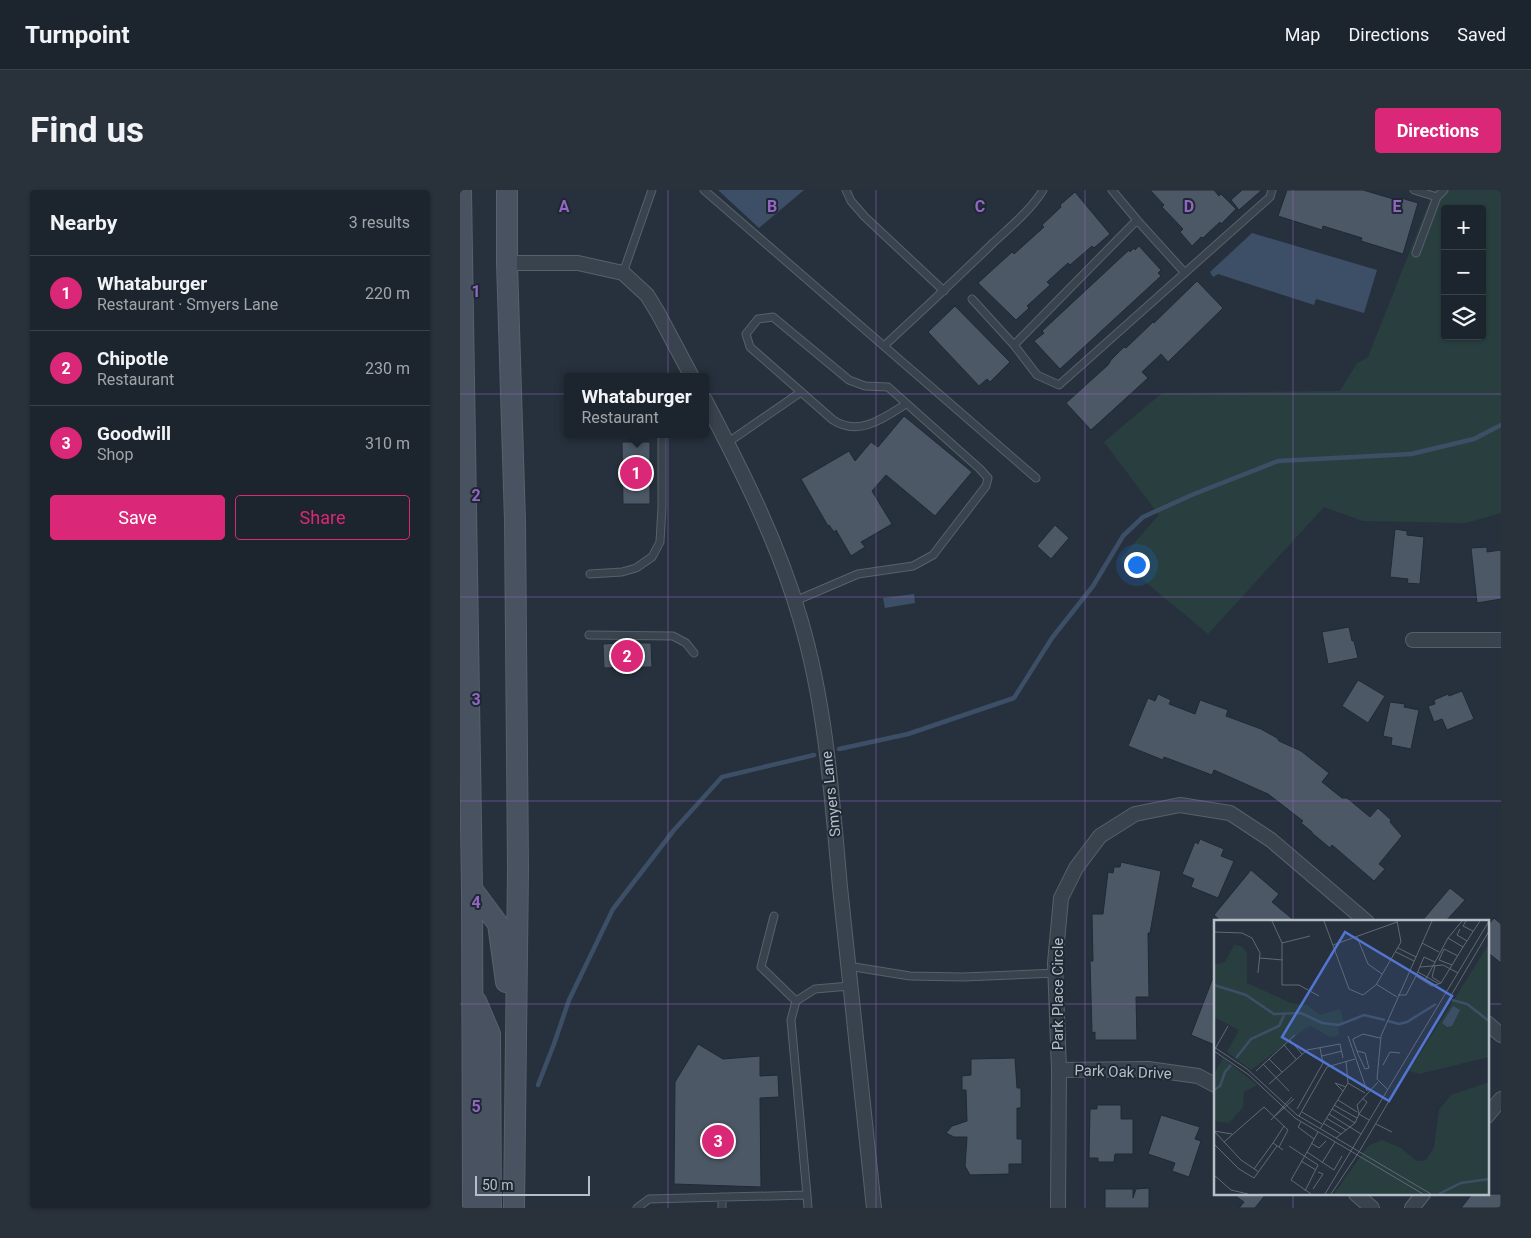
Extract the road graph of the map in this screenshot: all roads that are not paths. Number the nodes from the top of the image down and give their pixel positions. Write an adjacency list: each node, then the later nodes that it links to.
1 (461, 190): 34 (main road)
2 (507, 190): 14 (main road)
3 (652, 190): 15 (lane)
4 (704, 190): 20 (lane)
5 (846, 190): 17 (lane)
6 (1043, 190): 17 (lane)
7 (1112, 190): 12 (lane)
8 (1272, 190): 16 (lane)
9 (1414, 190): 11 (lane)
10 (1444, 190): 11 (lane)
11 (1437, 197): 13 (lane)
12 (1137, 220): 16 (lane); 19 (lane)
13 (1416, 253)
14 (507, 262): 15 (street); 54 (main road)
15 (623, 273): 21 (street)
16 (1185, 273): 19 (lane)
17 (944, 291): 20 (lane)
18 (972, 299): 19 (lane)
19 (1014, 345)
20 (884, 346): 27 (lane)
21 (690, 373)
22 (801, 392): 23 (lane); 23 (lane); 26 (lane)
23 (906, 404): 29 (lane)
24 (709, 408): 26 (street, Smyers Lane)
25 (662, 438): 28 (lane)
26 (727, 443): 29 (street, Smyers Lane)
27 (1036, 478)
28 (590, 574)
29 (795, 601): 37 (street, Smyers Lane)
30 (588, 635): 33 (lane)
31 (1413, 640): 32 (street)
32 (1501, 640)
33 (694, 653)
34 (472, 889): 40 (main road); 54 (main road)
35 (774, 916): 41 (lane)
36 (1366, 920): 38 (street, Park Place Circle)
37 (848, 966): 38 (lane); 39 (street, Smyers Lane)
38 (1056, 973): 44 (street, Park Place Circle)
39 (850, 986): 41 (lane); 58 (street, Smyers Lane)
40 (472, 992): 52 (main road); 53 (main road)
41 (796, 1001): 48 (lane)
42 (1488, 1024): 43 (street)
43 (1501, 1035)
44 (1059, 1070): 45 (street, Park Oak Drive); 59 (street, Park Place Circle)
45 (1214, 1084)
46 (1501, 1099): 47 (street)
47 (1488, 1115)
48 (807, 1195): 51 (lane); 57 (lane)
49 (1358, 1196): 60 (street)
50 (1422, 1196): 61 (street)
51 (722, 1198): 55 (lane); 56 (lane)
52 (473, 1208)
53 (491, 1208)
54 (514, 1208)
55 (637, 1208)
56 (722, 1208)
57 (808, 1208)
58 (874, 1208)
59 (1058, 1208)
60 (1372, 1208)
61 (1412, 1208)

